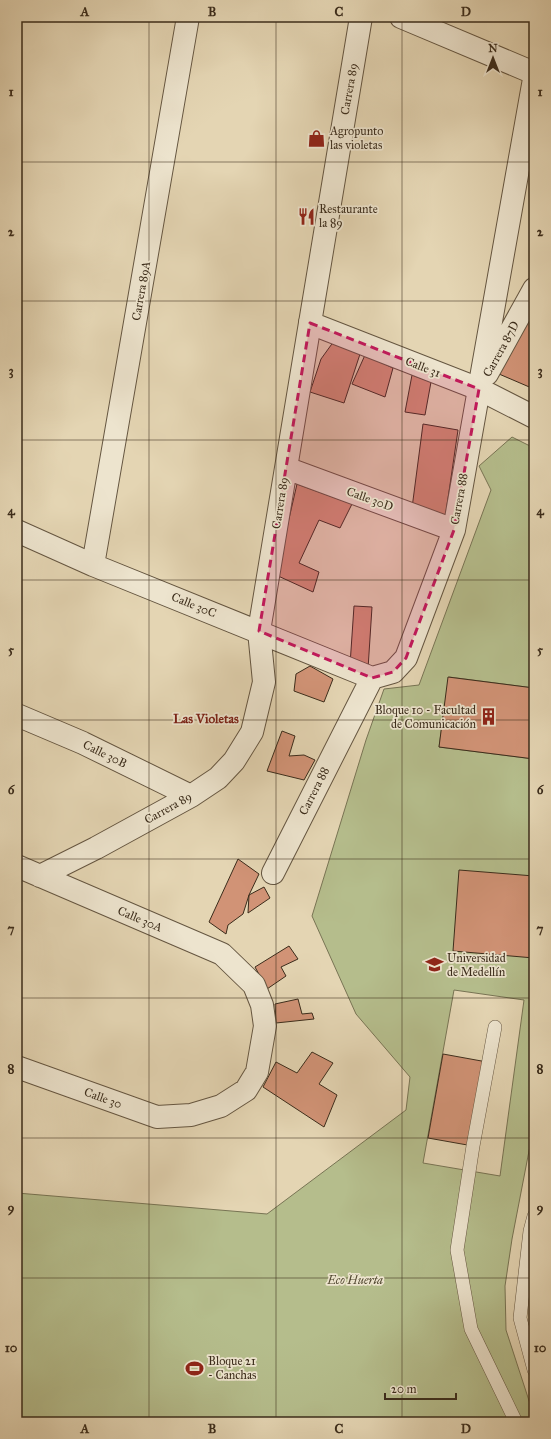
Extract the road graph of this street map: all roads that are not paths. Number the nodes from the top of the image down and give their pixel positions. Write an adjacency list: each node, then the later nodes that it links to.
1 (188, 17): 13 (street, Carrera 89A)
2 (361, 17): 7 (street, Carrera 89)
3 (401, 17): 4 (street)
4 (534, 73)
5 (534, 79): 8 (street, Carrera 88)
6 (534, 289): 8 (street, Carrera 87D)
7 (310, 323): 8 (street, Calle 31); 10 (street, Carrera 89)
8 (479, 389): 9 (street, Calle 31); 11 (street, Carrera 88)
9 (534, 417)
10 (286, 468): 11 (street, Calle 30D); 14 (street, Carrera 89)
11 (454, 530): 15 (street, Carrera 88)
12 (17, 531): 13 (street, Calle 30C)
13 (93, 564): 14 (street, Calle 30C)
14 (259, 631): 15 (street, Calle 30C); 17 (street, Carrera 89)
15 (372, 678): 19 (street, Carrera 88)
16 (17, 716): 17 (street, Calle 30B)
17 (191, 796): 20 (street, Carrera 89)
18 (17, 866): 20 (street, Calle 30A)
19 (273, 873)
20 (40, 876): 21 (street, Calle 30A)
21 (254, 985): 23 (street, Calle 30)
22 (495, 1027): 26 (lane)
23 (17, 1067)
24 (534, 1216): 25 (lane)
25 (534, 1370)
26 (516, 1422)

